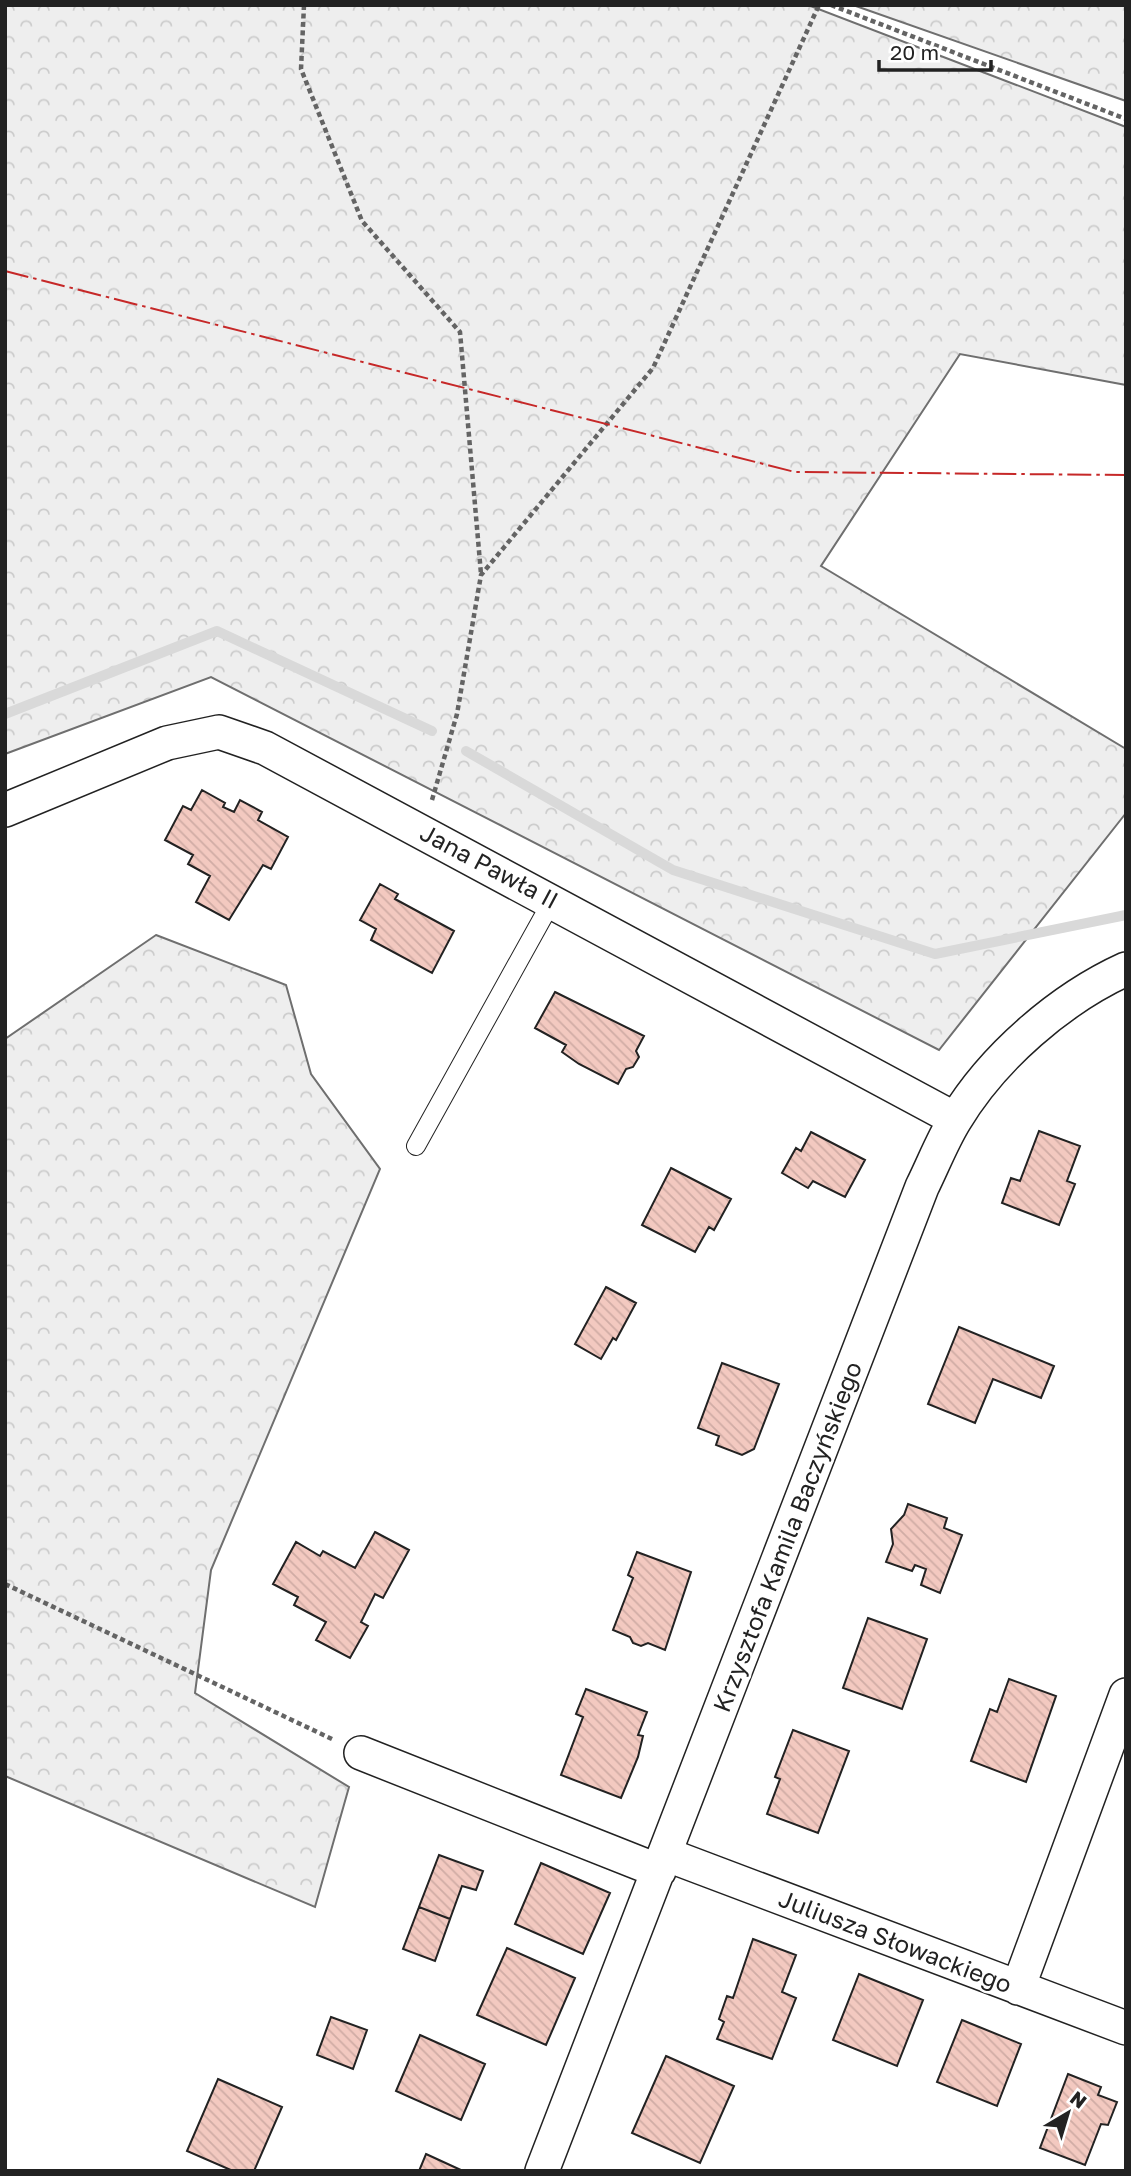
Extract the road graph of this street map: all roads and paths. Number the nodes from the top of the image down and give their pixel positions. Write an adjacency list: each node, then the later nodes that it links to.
1 (304, 5): 5 (path)
2 (819, 5): 5 (path)
3 (831, 5): 4 (path)
4 (1126, 120)
5 (481, 575): 7 (path)
6 (5, 810): 7 (street, Jana Pawła II)
7 (423, 831): 8 (street, Jana Pawła II)
8 (552, 901): 10 (street, Jana Pawła II); 11 (lane)
9 (1126, 969): 10 (street, Krzysztofa Kamila Baczyńskiego)
10 (955, 1119): 15 (street, Krzysztofa Kamila Baczyńskiego)
11 (416, 1146)
12 (5, 1584): 14 (path)
13 (1126, 1695): 16 (street)
14 (361, 1753): 15 (street, Juliusza Słowackiego)
15 (662, 1863): 16 (street, Juliusza Słowackiego); 18 (street, Krzysztofa Kamila Baczyńskiego)
16 (1018, 1988): 17 (street, Juliusza Słowackiego)
17 (1126, 2028)
18 (542, 2171)

